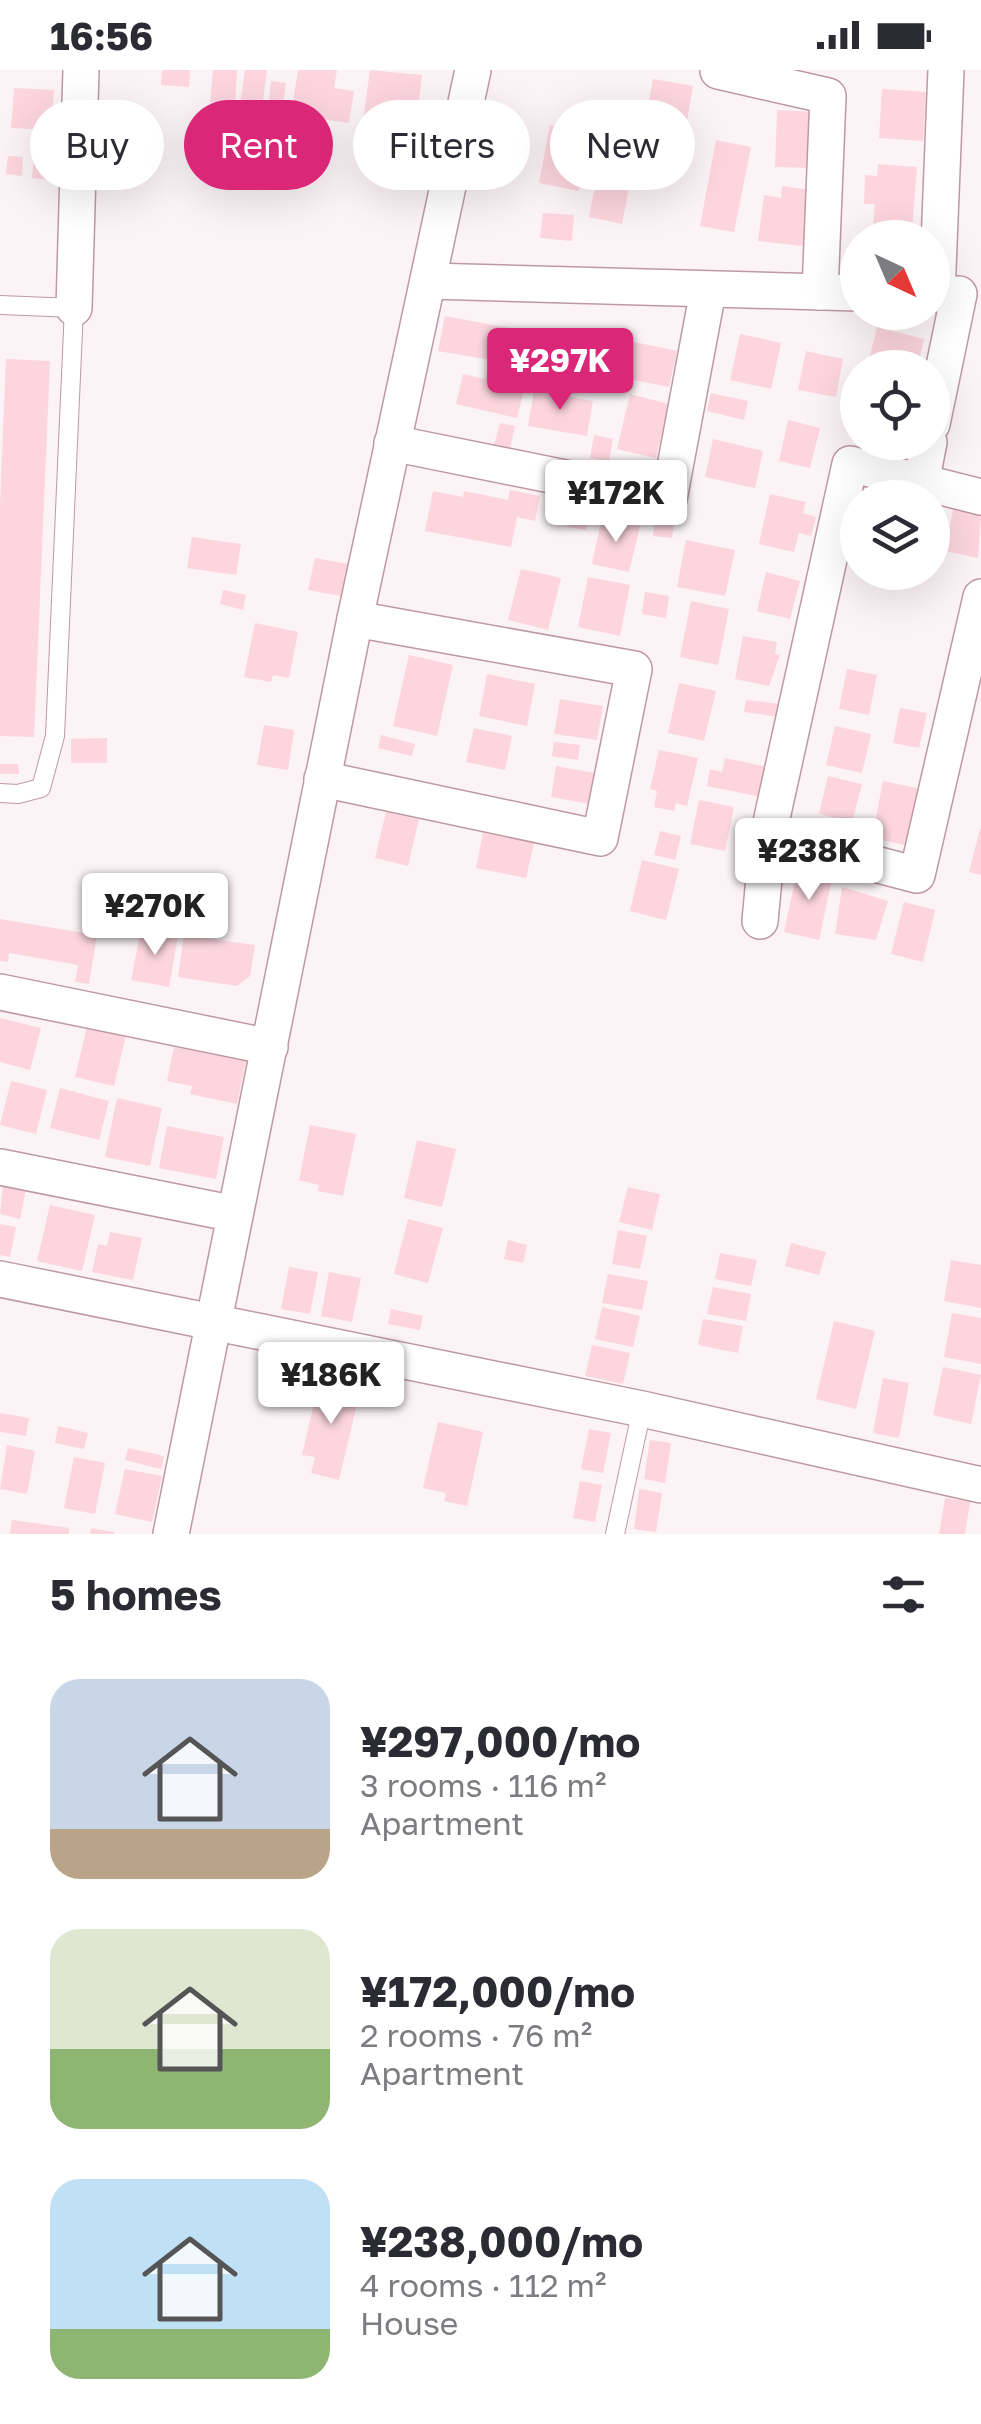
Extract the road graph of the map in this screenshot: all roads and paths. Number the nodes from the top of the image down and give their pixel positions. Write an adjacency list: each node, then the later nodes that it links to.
1 (80, 70): 11 (street)
2 (473, 70): 5 (street)
3 (946, 70): 9 (street)
4 (718, 71): 7 (street)
5 (429, 282): 6 (street); 13 (street)
6 (708, 291): 7 (street); 13 (street)
7 (820, 292): 8 (street)
8 (840, 293)
9 (952, 294): 12 (street)
10 (0, 305): 11 (lane)
11 (74, 308): 22 (lane)
12 (943, 350)
13 (392, 443): 20 (street)
14 (846, 480): 15 (street)
15 (909, 480)
16 (950, 489): 17 (street)
17 (981, 496)
18 (840, 509): 23 (street)
19 (981, 598): 23 (street)
20 (355, 619): 21 (street); 21 (street)
21 (322, 779): 26 (street)
22 (0, 793)
23 (768, 836): 24 (street)
24 (760, 922)
25 (0, 992): 26 (street)
26 (270, 1047): 28 (street)
27 (0, 1167): 28 (street)
28 (235, 1214): 30 (street)
29 (0, 1280): 30 (street)
30 (214, 1324): 31 (street); 33 (street)
31 (642, 1409): 32 (street); 34 (lane)
32 (981, 1484)
33 (171, 1534)
34 (615, 1534)

